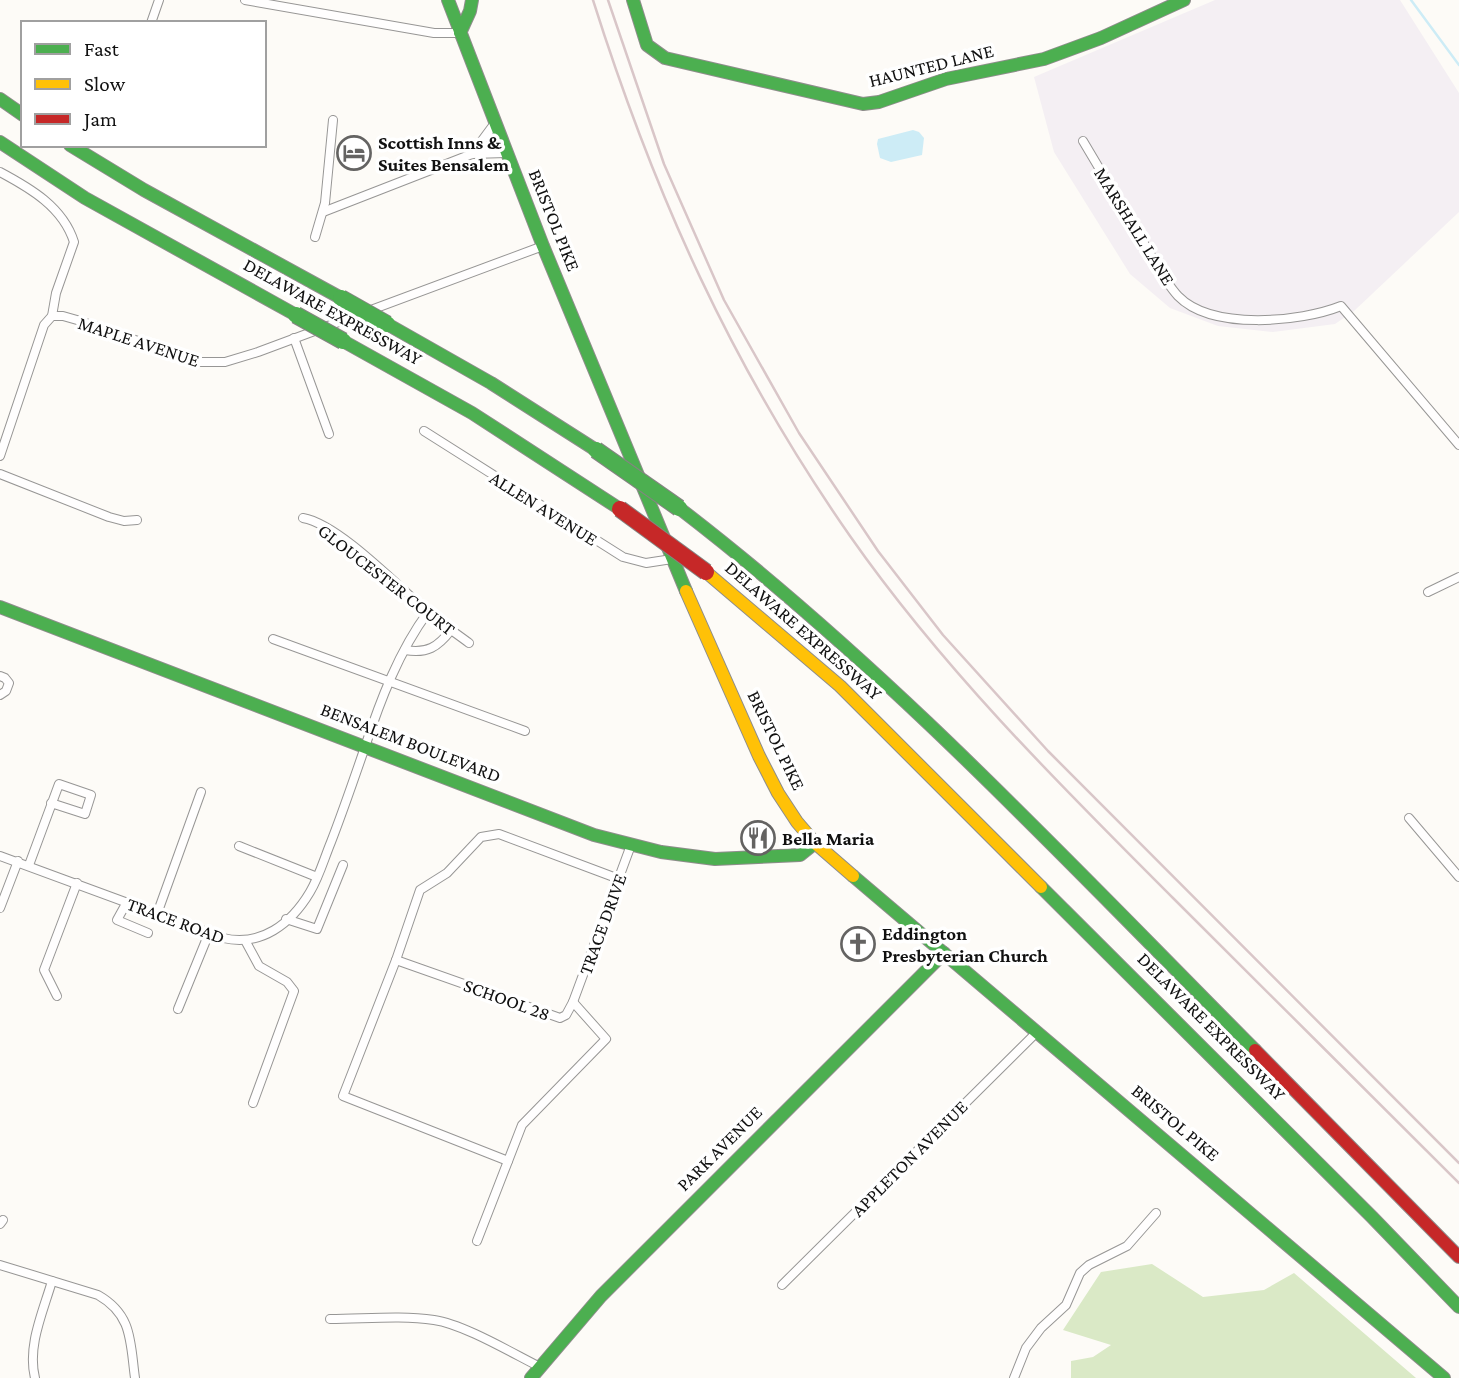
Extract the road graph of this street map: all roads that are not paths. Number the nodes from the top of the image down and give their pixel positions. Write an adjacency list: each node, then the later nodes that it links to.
1 (159, 0): 7 (street)
2 (246, 0): 8 (street)
3 (470, 0): 6 (main road); 8 (main road)
4 (633, 0): 5 (main road, HAUNTED LANE)
5 (1184, 0)
6 (449, 4): 8 (main road, BRISTOL PIKE)
7 (152, 21)
8 (460, 33): 12 (main road, BRISTOL PIKE)
9 (0, 99): 10 (main road)
10 (21, 114)
11 (333, 120): 19 (street)
12 (495, 123): 16 (main road, BRISTOL PIKE); 17 (street)
13 (1083, 141): 26 (street, MARSHALL LANE)
14 (0, 142): 81 (main road, DELAWARE EXPRESSWAY, bridge)
15 (73, 147): 77 (main road, DELAWARE EXPRESSWAY, bridge)
16 (506, 153): 17 (street); 21 (main road, BRISTOL PIKE)
17 (472, 154): 19 (street)
18 (0, 172): 22 (street)
19 (323, 212): 20 (street)
20 (315, 237)
21 (542, 246): 23 (street, MAPLE AVENUE); 31 (main road, BRISTOL PIKE)
22 (52, 316): 23 (street, MAPLE AVENUE); 27 (street)
23 (294, 338): 25 (street)
24 (424, 431): 31 (street, ALLEN AVENUE)
25 (329, 434)
26 (1459, 445)
27 (0, 456)
28 (0, 474): 30 (street)
29 (303, 519): 35 (street, GLOUCESTER COURT)
30 (137, 520)
31 (672, 559): 48 (main road, BRISTOL PIKE)
32 (1459, 577): 33 (street)
33 (1428, 592)
34 (0, 607): 44 (main road, BENSALEM BOULEVARD)
35 (428, 612): 36 (street, GLOUCESTER COURT); 39 (street, TRACE ROAD)
36 (451, 630): 38 (street, GLOUCESTER COURT); 39 (street)
37 (273, 639): 41 (street)
38 (469, 643)
39 (405, 650): 41 (street, TRACE ROAD)
40 (0, 677): 42 (street)
41 (390, 683): 43 (street); 44 (street, TRACE ROAD)
42 (0, 695)
43 (525, 731)
44 (365, 746): 49 (main road, BENSALEM BOULEVARD); 55 (street, TRACE ROAD)
45 (201, 792): 62 (street)
46 (51, 803): 46 (street); 53 (street)
47 (1409, 818): 56 (street)
48 (815, 843): 49 (main road, BENSALEM BOULEVARD); 67 (main road, BRISTOL PIKE)
49 (631, 845): 57 (street, TRACE DRIVE)
50 (239, 846): 55 (street)
51 (0, 856): 52 (street, TRACE ROAD)
52 (18, 861): 53 (street, TRACE ROAD); 59 (street)
53 (29, 865): 58 (street, TRACE ROAD)
54 (343, 865): 63 (street)
55 (317, 877): 63 (street, TRACE ROAD)
56 (1459, 877)
57 (619, 879): 68 (street); 70 (street, TRACE DRIVE)
58 (76, 883): 60 (street, TRACE ROAD); 69 (street)
59 (4, 884): 61 (street)
60 (127, 902): 62 (street, TRACE ROAD); 64 (street)
61 (0, 908)
62 (157, 914): 65 (street, TRACE ROAD)
63 (286, 919): 66 (street, TRACE ROAD)
64 (148, 933)
65 (209, 933): 66 (street, TRACE ROAD); 71 (street)
66 (246, 942): 73 (street)
67 (944, 953): 72 (main road, BRISTOL PIKE); 83 (main road, PARK AVENUE)
68 (396, 960): 70 (street, SCHOOL 28); 74 (street)
69 (57, 996)
70 (573, 1002): 74 (street, SCHOOL 28)
71 (178, 1009)
72 (1037, 1032): 80 (street, APPLETON AVENUE); 87 (main road, BRISTOL PIKE)
73 (253, 1103)
74 (508, 1161): 76 (street, SCHOOL 28)
75 (1156, 1213): 86 (street)
76 (477, 1241)
77 (1459, 1257)
78 (0, 1265): 79 (street)
79 (52, 1281): 84 (street); 85 (street)
80 (782, 1284)
81 (1459, 1307)
82 (330, 1319): 83 (street)
83 (536, 1372)
84 (35, 1378)
85 (135, 1378)
86 (1014, 1378)
87 (1444, 1378)

